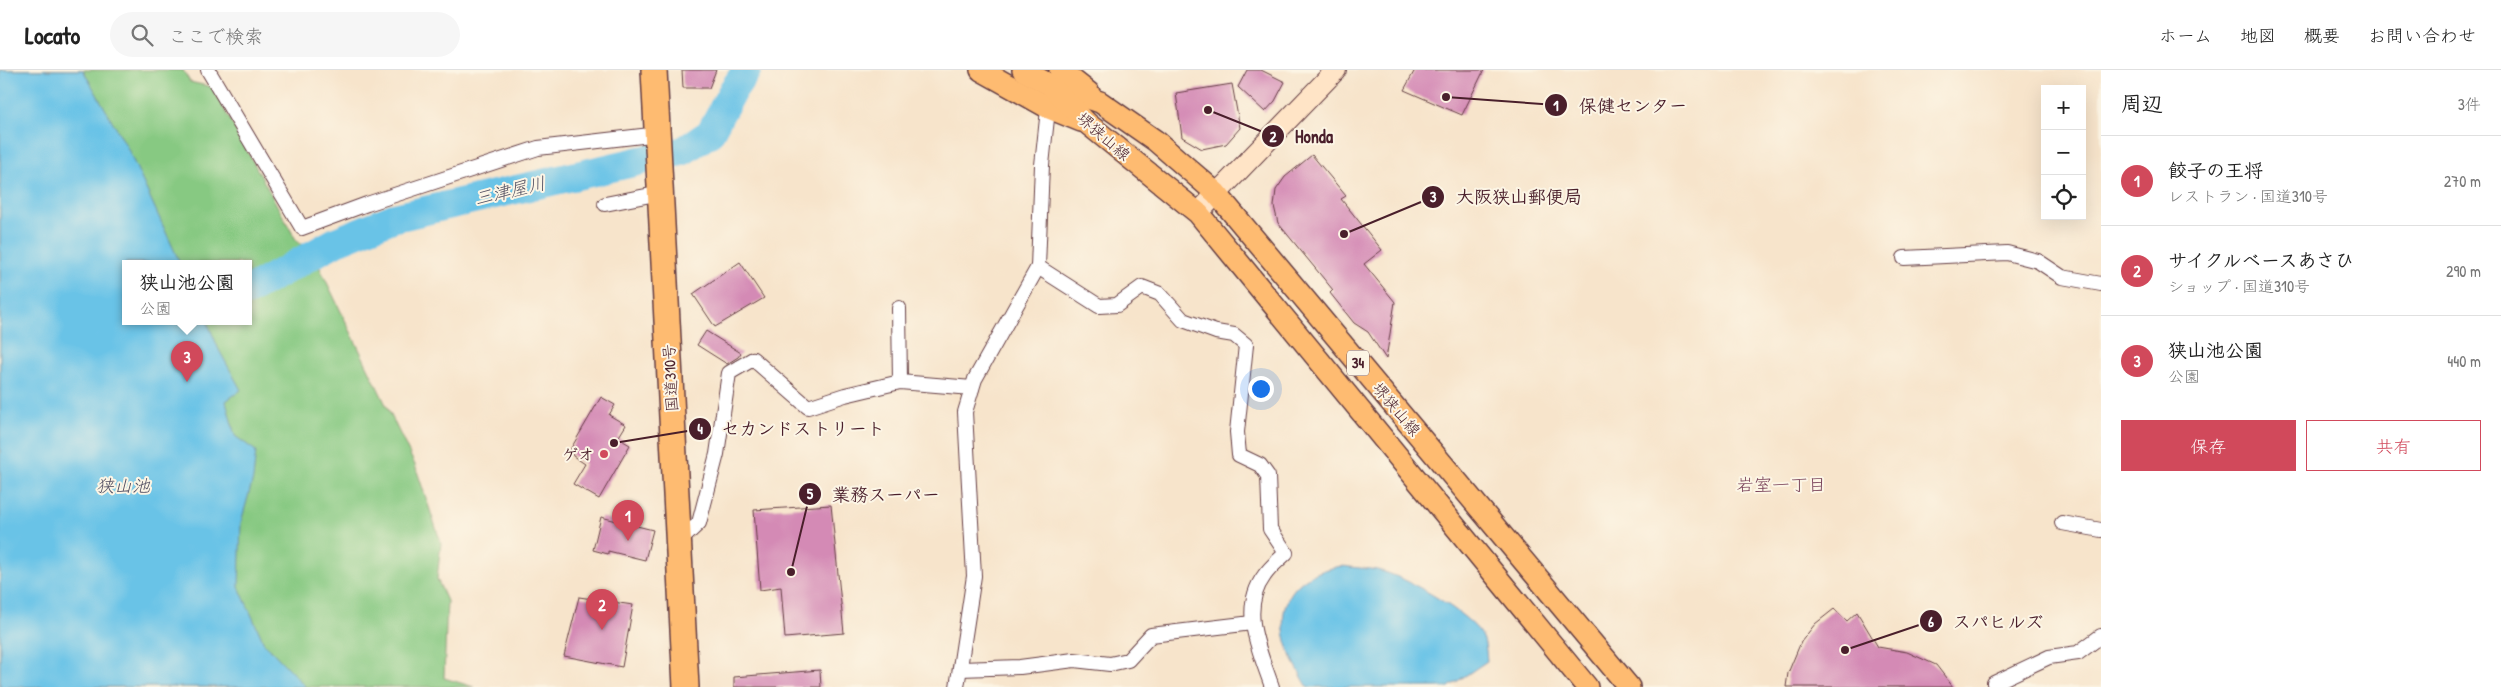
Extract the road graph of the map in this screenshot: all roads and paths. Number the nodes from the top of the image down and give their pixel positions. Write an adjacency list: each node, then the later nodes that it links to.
1 (208, 70): 9 (street)
2 (654, 70): 9 (highway, 国道310号)
3 (981, 70): 7 (main road)
4 (1023, 70): 6 (main road, 堺狭山線 / 34)
5 (1336, 70): 11 (street)
6 (1054, 75): 7 (street); 8 (main road, 堺狭山線 / 34); 11 (main road, 堺狭山線 / 34)
7 (1049, 108): 8 (main road); 15 (street)
8 (1088, 124): 13 (main road, 堺狭山線 / 34)
9 (659, 138): 10 (highway, 国道310号)
10 (661, 193): 12 (street); 22 (highway, 国道310号)
11 (1216, 194): 13 (street); 31 (main road, 堺狭山線 / 34)
12 (605, 204)
13 (1198, 213): 30 (main road, 堺狭山線 / 34)
14 (1904, 258): 16 (street)
15 (1038, 267): 19 (street); 23 (street)
16 (2101, 284)
17 (899, 308): 18 (street)
18 (900, 382): 19 (street); 22 (street)
19 (972, 388): 25 (street)
20 (2062, 523): 21 (street)
21 (2101, 530)
22 (679, 542): 27 (highway, 国道310号)
23 (1252, 623): 25 (street); 29 (street)
24 (2101, 636): 26 (street)
25 (960, 669): 28 (street)
26 (1994, 684)
27 (686, 687)
28 (957, 687)
29 (1272, 687)
30 (1587, 687)
31 (1629, 687)

